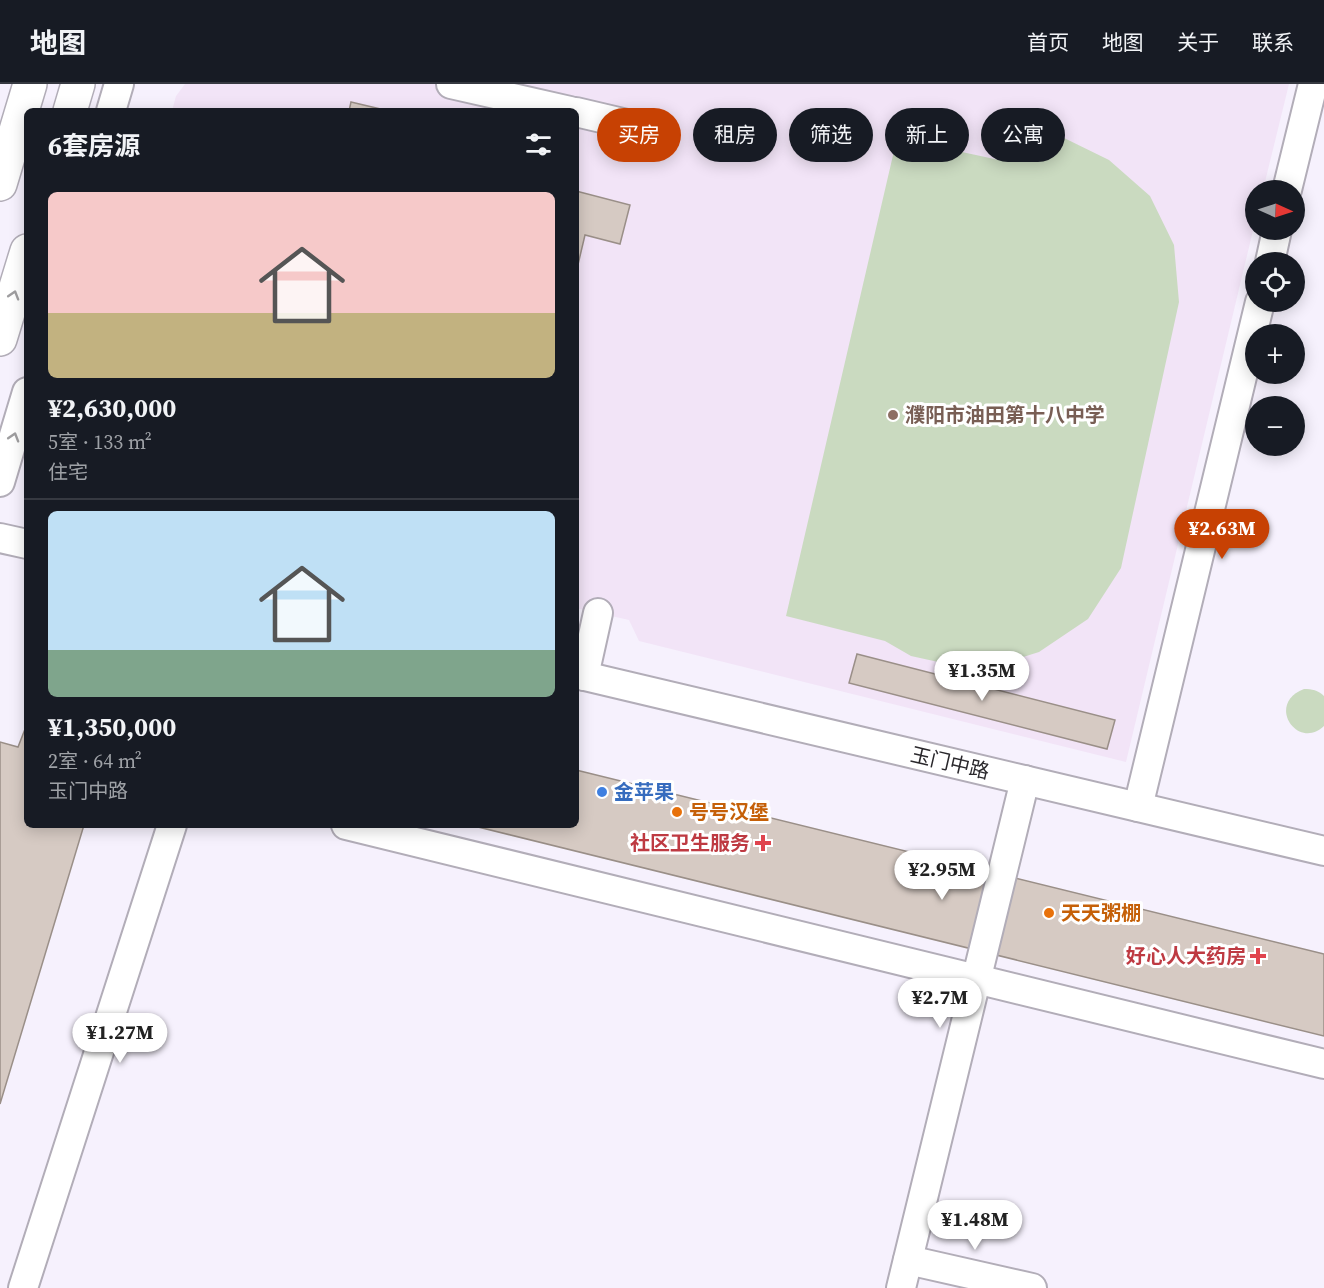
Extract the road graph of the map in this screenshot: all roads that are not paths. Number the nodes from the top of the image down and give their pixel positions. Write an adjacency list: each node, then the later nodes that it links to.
1 (30, 84): 12 (main road)
2 (78, 84): 6 (main road)
3 (119, 84): 7 (street)
4 (451, 84): 8 (street)
5 (1312, 84): 11 (street)
6 (71, 108)
7 (112, 108)
8 (557, 108)
9 (579, 113): 10 (street)
10 (597, 117)
11 (1289, 180)
12 (0, 184)
13 (24, 261): 15 (main road, one-way to 13)
14 (1258, 312): 23 (street)
15 (0, 339)
16 (24, 402): 17 (street, one-way to 16)
17 (0, 482)
18 (0, 538): 19 (street)
19 (24, 543)
20 (598, 613): 21 (street)
21 (580, 675): 22 (street, 玉门中路)
22 (1025, 780): 23 (street, 玉门中路); 27 (street)
23 (1138, 807): 26 (street, 玉门中路)
24 (171, 828): 30 (street)
25 (358, 828): 27 (street)
26 (1324, 851)
27 (976, 980): 28 (street); 29 (street)
28 (1324, 1064)
29 (908, 1260): 31 (street); 32 (street)
30 (23, 1288)
31 (902, 1288)
32 (1032, 1288)

